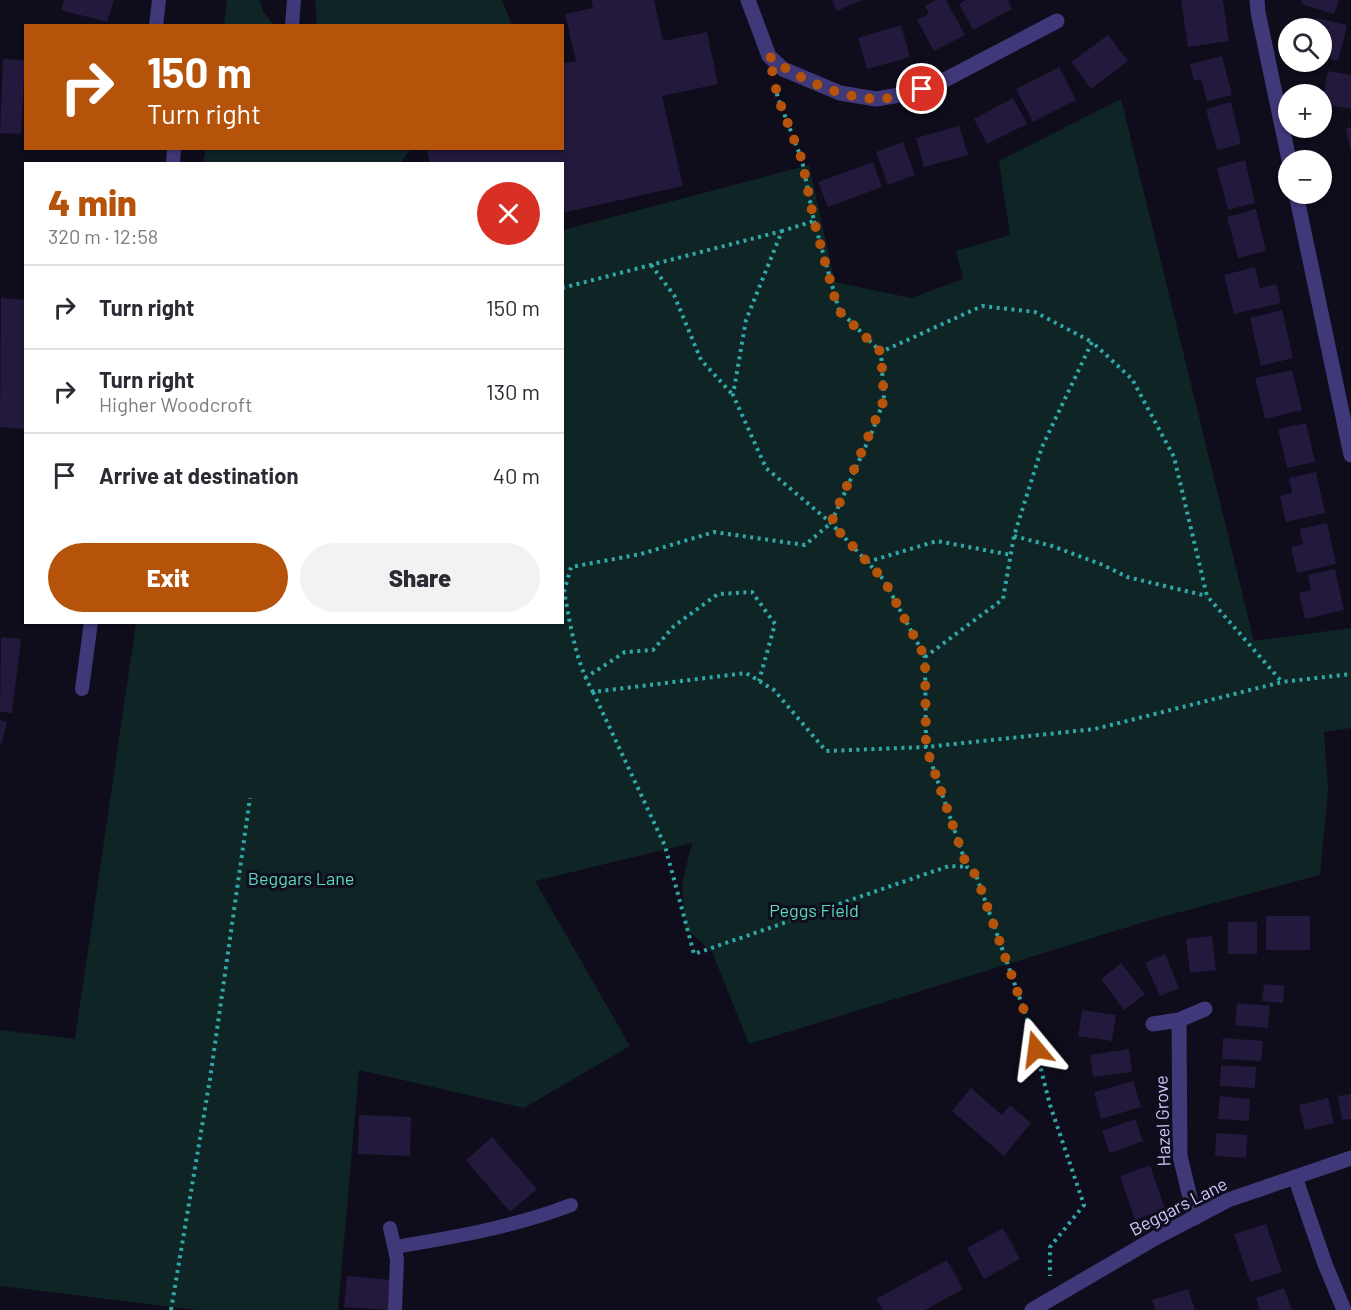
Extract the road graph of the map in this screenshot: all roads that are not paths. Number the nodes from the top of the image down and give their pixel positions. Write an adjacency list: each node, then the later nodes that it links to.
1 (159, 0): 6 (lane)
2 (294, 0): 7 (lane)
3 (748, 0): 5 (street)
4 (1257, 0): 8 (street)
5 (1057, 21)
6 (156, 24)
7 (292, 24)
8 (1287, 150)
9 (1298, 204): 10 (street)
10 (1351, 455)
11 (91, 624): 12 (lane)
12 (82, 689)
13 (1205, 1010): 14 (street)
14 (1179, 1020): 15 (street); 19 (street, Hazel Grove)
15 (1153, 1024)
16 (1351, 1158): 17 (street, Beggars Lane)
17 (1295, 1177): 19 (street, Beggars Lane); 24 (street)
18 (571, 1205): 21 (lane)
19 (1195, 1218): 23 (street, Beggars Lane)
20 (390, 1228): 21 (lane)
21 (395, 1247): 22 (lane)
22 (395, 1310)
23 (1032, 1310)
24 (1344, 1310)

